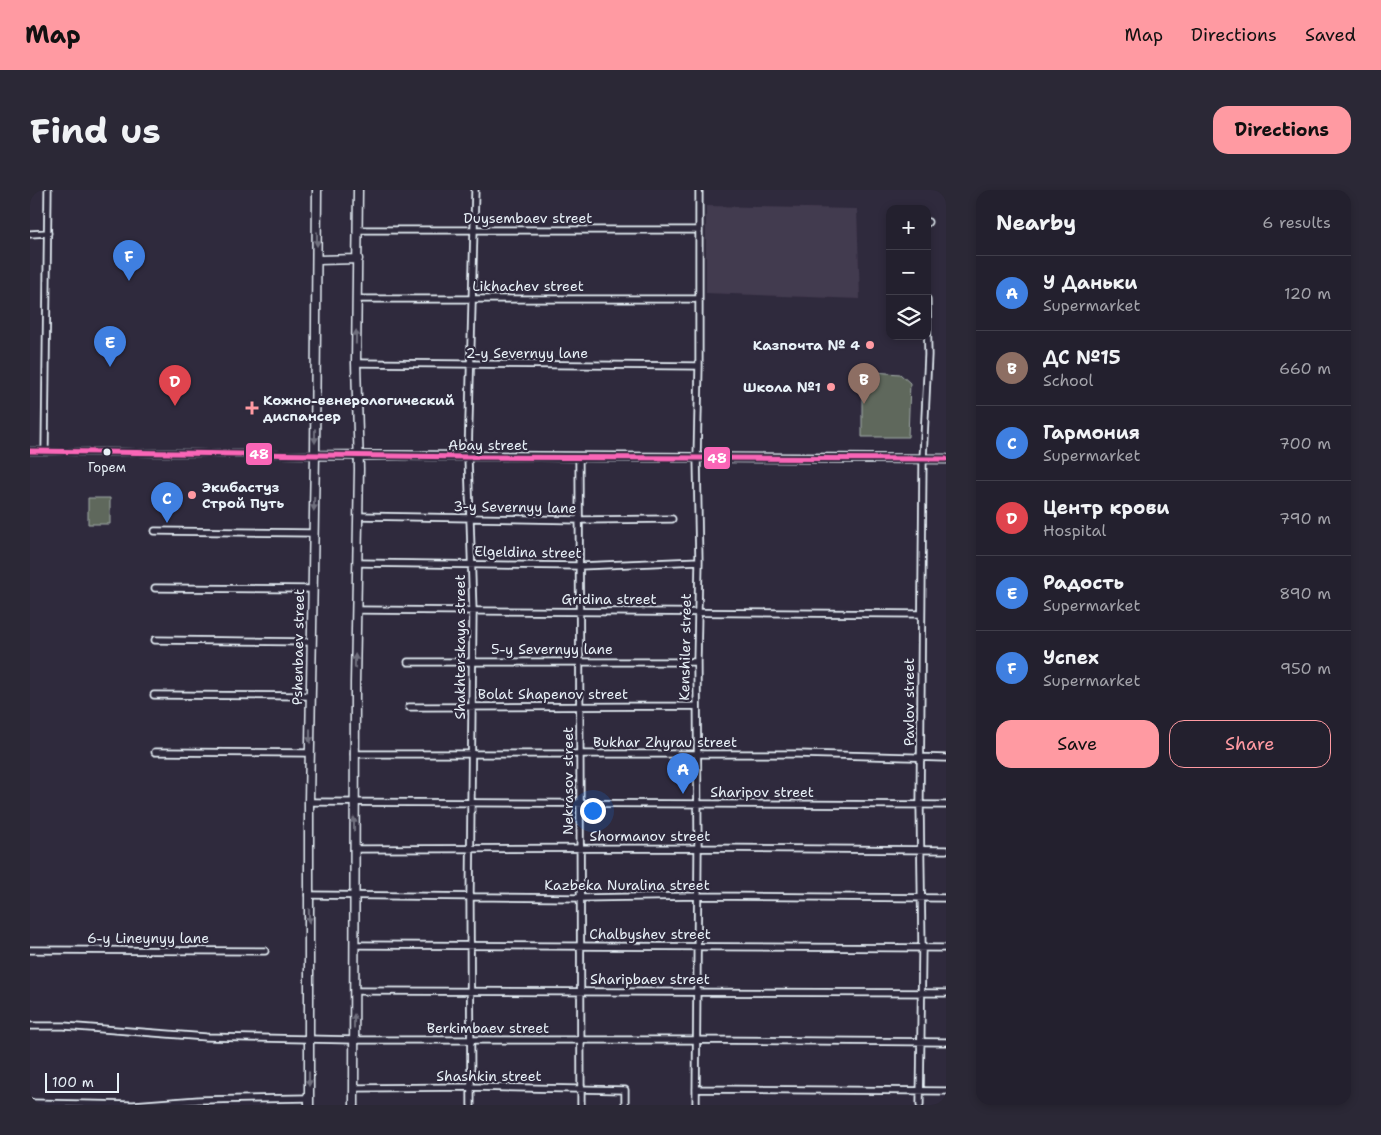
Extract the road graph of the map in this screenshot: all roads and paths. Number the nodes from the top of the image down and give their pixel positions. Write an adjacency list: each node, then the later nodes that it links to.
1 (48, 190): 10 (street)
2 (317, 190): 12 (street, Pshenbaev street, one-way to 12)
3 (358, 190): 6 (street)
4 (475, 190): 7 (street, Shakhterskaya street)
5 (699, 190): 8 (street, Kenshiler street)
6 (358, 230): 7 (street, Duysembaev street); 11 (street)
7 (473, 230): 8 (street, Duysembaev street); 13 (street, Shakhterskaya street)
8 (699, 230): 15 (street, Kenshiler street)
9 (30, 234): 10 (street)
10 (48, 234): 21 (street)
11 (358, 259): 12 (street); 14 (street)
12 (317, 260): 22 (street, Pshenbaev street, one-way to 22)
13 (472, 298): 14 (street, Likhachev street); 15 (street, Likhachev street); 18 (street, Shakhterskaya street)
14 (357, 299): 17 (street, one-way to 14)
15 (699, 299): 19 (street, Kenshiler street)
16 (928, 340): 27 (street, Pavlov street)
17 (356, 363): 18 (street, 2-y Severnyy lane); 23 (street)
18 (472, 365): 19 (street, 2-y Severnyy lane); 24 (street, Shakhterskaya street)
19 (699, 366): 26 (street, Kenshiler street)
20 (30, 451): 21 (street, Abay street)
21 (45, 451): 22 (street, Abay street)
22 (315, 455): 23 (street, Abay street); 34 (street, Pshenbaev street, one-way to 34)
23 (359, 456): 24 (street, Abay street); 29 (street)
24 (468, 457): 25 (street, Abay street); 30 (street, Shakhterskaya street)
25 (579, 458): 26 (street, Abay street); 31 (street, Nekrasov street)
26 (697, 458): 27 (street, Abay street); 35 (street, Kenshiler street)
27 (923, 459): 28 (street, Abay street); 45 (street, Pavlov street)
28 (946, 459)
29 (358, 516): 30 (street, 3-y Severnyy lane); 36 (street)
30 (471, 519): 31 (street, 3-y Severnyy lane); 37 (street, Shakhterskaya street)
31 (580, 520): 32 (street, 3-y Severnyy lane); 38 (street, Nekrasov street)
32 (672, 520)
33 (155, 531): 34 (street)
34 (313, 533): 40 (street, Pshenbaev street)
35 (699, 561): 38 (street, Elgeldina street); 44 (street, Kenshiler street)
36 (358, 563): 37 (street, Elgeldina street); 41 (street)
37 (472, 564): 38 (street, Elgeldina street); 42 (street, Shakhterskaya street)
38 (580, 566): 43 (street, Nekrasov street)
39 (155, 588): 40 (street)
40 (312, 589): 47 (street, Pshenbaev street)
41 (356, 610): 42 (street, Gridina street); 60 (street, one-way to 41)
42 (473, 611): 43 (street, Gridina street); 48 (street, Shakhterskaya street)
43 (580, 612): 44 (street, Gridina street); 50 (street, Nekrasov street)
44 (698, 612): 45 (street, Gridina street); 51 (street, Kenshiler street)
45 (921, 614): 64 (street, Pavlov street)
46 (155, 640): 47 (street)
47 (312, 642): 53 (street, Pshenbaev street)
48 (472, 661): 49 (street, 5-y Severnyy lane); 50 (street, 5-y Severnyy lane); 54 (street, Shakhterskaya street)
49 (408, 662)
50 (580, 662): 51 (street, 5-y Severnyy lane); 55 (street, Nekrasov street)
51 (697, 662): 56 (street, Kenshiler street)
52 (154, 695): 53 (street)
53 (310, 696): 59 (street, Pshenbaev street, one-way to 59)
54 (472, 706): 55 (street, Bolat Shapenov street); 57 (street, Bolat Shapenov street); 63 (street, Shakhterskaya street)
55 (580, 706): 56 (street, Bolat Shapenov street); 61 (street, Nekrasov street)
56 (697, 706): 62 (street, Kenshiler street)
57 (408, 707)
58 (155, 752): 59 (street)
59 (310, 754): 66 (street, Pshenbaev street)
60 (354, 754): 63 (street, Bukhar Zhyrau street); 67 (street)
61 (580, 754): 62 (street, Bukhar Zhyrau street); 63 (street, Bukhar Zhyrau street); 69 (street, Nekrasov street)
62 (697, 754): 64 (street, Bukhar Zhyrau street); 70 (street, Kenshiler street)
63 (471, 755): 68 (street, Shakhterskaya street)
64 (921, 758): 65 (street, Bukhar Zhyrau street); 71 (street, Pavlov street)
65 (946, 758)
66 (309, 802): 67 (street, Sharipov street); 79 (street, Pshenbaev street)
67 (354, 803): 68 (street, Sharipov street); 74 (street, one-way to 67)
68 (471, 803): 69 (street, Sharipov street); 75 (street, Shakhterskaya street)
69 (580, 804): 70 (street, Sharipov street); 76 (street, Nekrasov street)
70 (697, 804): 71 (street, Sharipov street); 73 (street, Kenshiler street)
71 (920, 805): 72 (street, Sharipov street); 77 (street, Pavlov street)
72 (946, 805)
73 (698, 848): 76 (street, Shormanov street); 77 (street, Shormanov street); 80 (street, Kenshiler street)
74 (354, 849): 75 (street, Shormanov street); 81 (street)
75 (471, 849): 76 (street, Shormanov street); 83 (street, Shakhterskaya street)
76 (580, 849): 84 (street, Nekrasov street)
77 (920, 850): 78 (street, Shormanov street); 82 (street, Pavlov street)
78 (946, 850)
79 (308, 895): 81 (street, Kazbeka Nuralina street); 101 (street, Pshenbaev street, one-way to 101)
80 (698, 896): 82 (street, Kazbeka Nuralina street); 84 (street, Kazbeka Nuralina street); 89 (street, Kenshiler street)
81 (354, 897): 83 (street, Kazbeka Nuralina street); 86 (street)
82 (921, 897): 85 (street, Kazbeka Nuralina street); 90 (street, Pavlov street)
83 (470, 898): 84 (street, Kazbeka Nuralina street); 87 (street, Shakhterskaya street)
84 (580, 898): 88 (street, Nekrasov street)
85 (946, 898)
86 (354, 945): 87 (street, Chalbyshev street); 94 (street)
87 (471, 946): 88 (street, Chalbyshev street); 95 (street, Shakhterskaya street)
88 (581, 946): 89 (street, Chalbyshev street); 96 (street, Nekrasov street)
89 (698, 947): 90 (street, Chalbyshev street); 97 (street, Kenshiler street)
90 (922, 948): 91 (street, Chalbyshev street); 98 (street, Pavlov street)
91 (946, 948)
92 (30, 950): 93 (street, 6-y Lineynyy lane)
93 (265, 952)
94 (354, 991): 95 (street, Sharipbaev street); 102 (street, one-way to 94)
95 (471, 991): 96 (street, Sharipbaev street); 103 (street, Shakhterskaya street)
96 (581, 991): 97 (street, Sharipbaev street); 105 (street, Nekrasov street)
97 (697, 991): 98 (street, Sharipbaev street); 104 (street, Kenshiler street)
98 (921, 993): 99 (street, Sharipbaev street); 106 (street, Pavlov street)
99 (946, 993)
100 (30, 1026): 101 (street, Berkimbaev street)
101 (309, 1040): 102 (street, Berkimbaev street); 114 (street, Pshenbaev street, one-way to 114)
102 (354, 1040): 103 (street, Berkimbaev street); 108 (street)
103 (470, 1040): 105 (street, Berkimbaev street); 109 (street, Shakhterskaya street)
104 (696, 1040): 105 (street, Berkimbaev street); 106 (street, Berkimbaev street); 111 (street, Kenshiler street)
105 (581, 1041): 110 (street, Nekrasov street)
106 (921, 1042): 107 (street, Berkimbaev street); 112 (street, Pavlov street)
107 (946, 1042)
108 (354, 1088): 109 (street, Shashkin street); 117 (street)
109 (471, 1088): 110 (street, Shashkin street); 118 (street, Shakhterskaya street)
110 (581, 1089): 119 (street, Nekrasov street); 120 (street, Shashkin street)
111 (696, 1089): 112 (street); 121 (street, Kenshiler street)
112 (920, 1090): 113 (street); 122 (street, Pavlov street)
113 (946, 1090)
114 (309, 1102): 116 (street)
115 (30, 1104): 116 (street)
116 (57, 1104)
117 (354, 1105)
118 (471, 1105)
119 (581, 1105)
120 (625, 1105)
121 (696, 1105)
122 (920, 1105)

